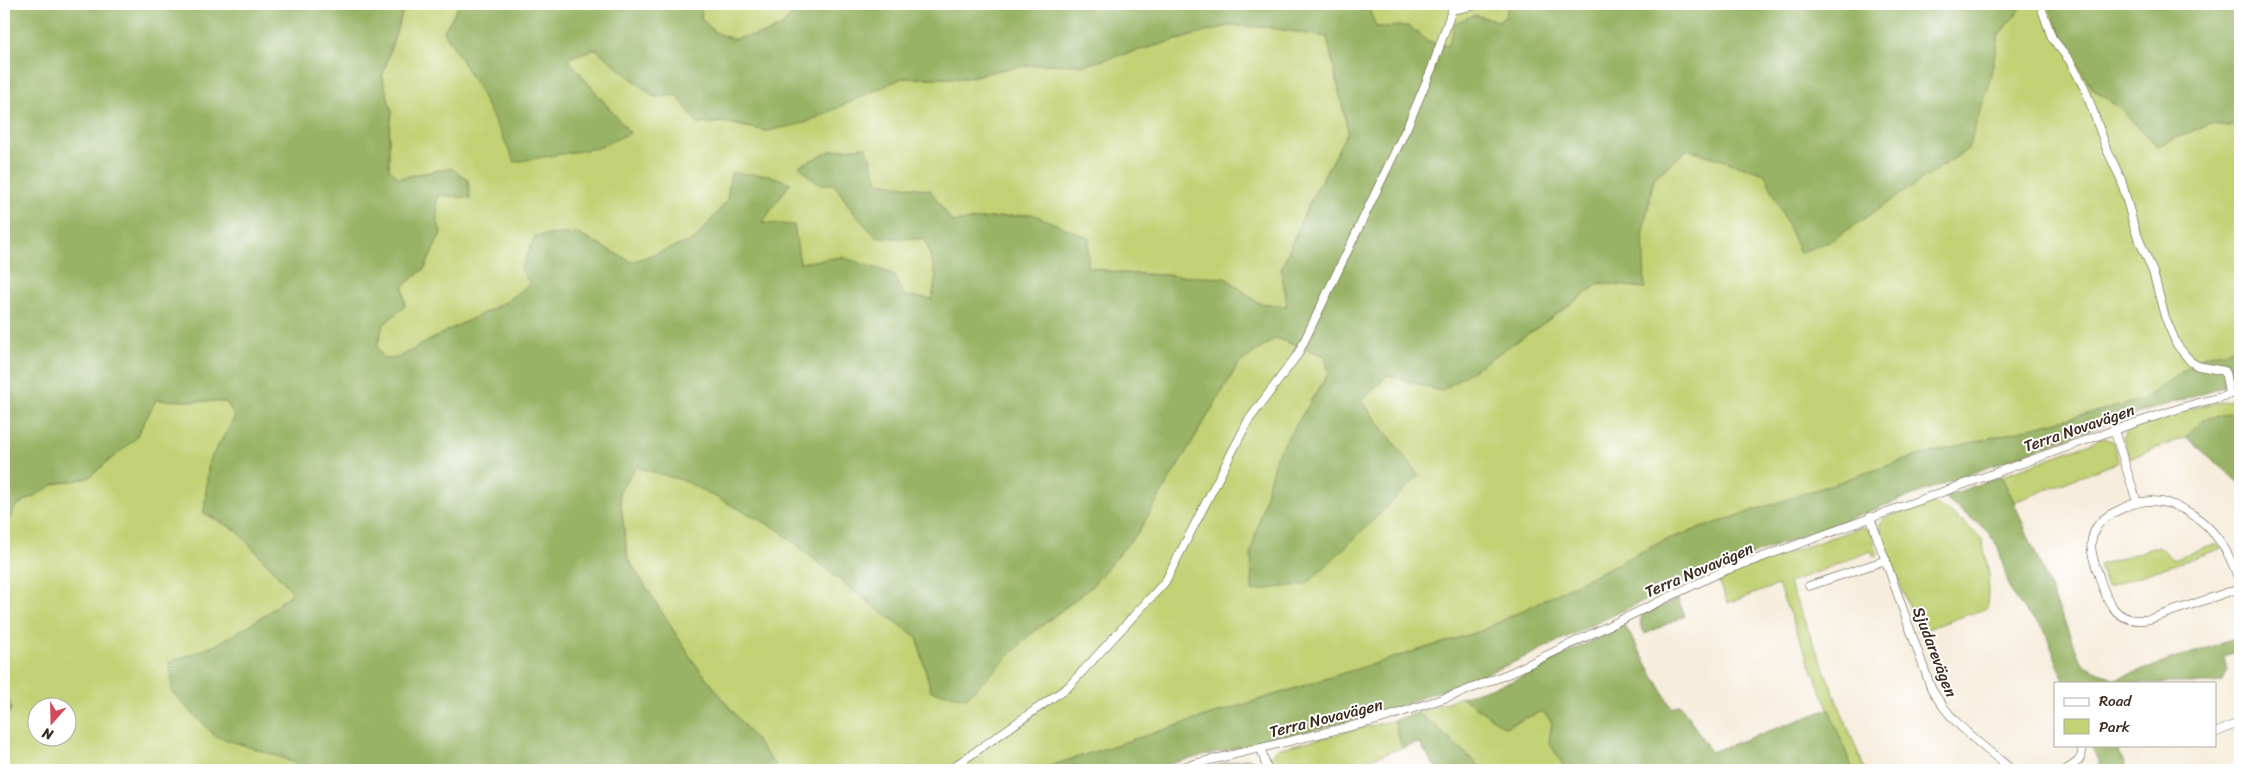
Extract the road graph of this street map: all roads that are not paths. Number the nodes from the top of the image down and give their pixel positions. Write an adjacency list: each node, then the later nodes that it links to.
1 (1481, 4): 16 (street)
2 (2040, 4): 4 (street)
3 (2240, 392): 4 (street, Terra Novavägen)
4 (2229, 394): 5 (street, Terra Novavägen)
5 (2114, 430): 6 (street); 7 (street, Terra Novavägen)
6 (2137, 502): 9 (street); 11 (street)
7 (1870, 517): 8 (street, Sjudarevägen); 14 (street, Terra Novavägen)
8 (1886, 560): 10 (street); 19 (street, Sjudarevägen)
9 (2240, 583)
10 (1809, 586)
11 (2240, 588)
12 (2240, 722): 13 (street)
13 (2216, 733)
14 (1261, 748): 17 (street, Terra Novavägen); 18 (street)
15 (2082, 749): 20 (street)
16 (949, 770)
17 (1169, 770)
18 (1267, 770)
19 (2012, 770)
20 (2065, 770)

